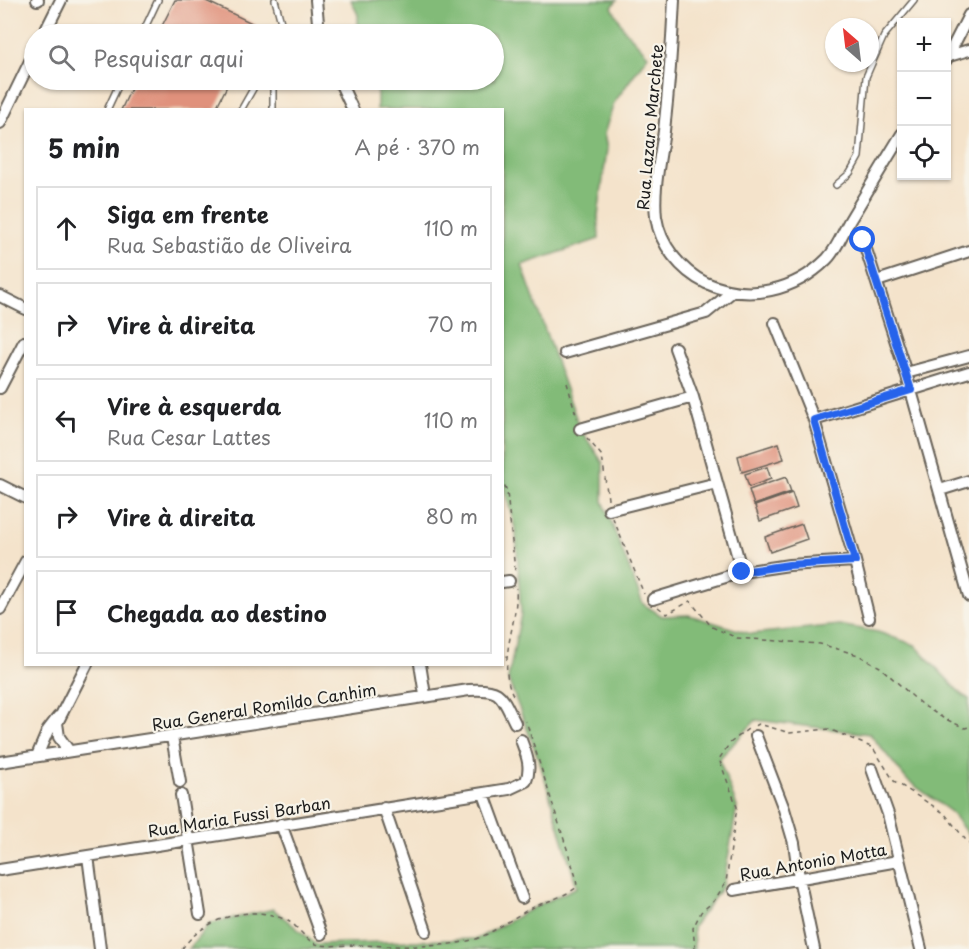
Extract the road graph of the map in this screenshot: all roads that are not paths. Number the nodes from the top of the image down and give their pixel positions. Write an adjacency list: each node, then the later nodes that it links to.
1 (61, 0): 8 (street)
2 (158, 0): 9 (lane)
3 (275, 0): 10 (lane)
4 (316, 0): 11 (street)
5 (674, 0): 30 (street, Rua Lazaro Marchete)
6 (914, 0): 26 (lane)
7 (969, 15): 12 (street)
8 (49, 24)
9 (147, 24)
10 (281, 24)
11 (318, 24)
12 (951, 50)
13 (969, 50): 14 (street)
14 (951, 57)
15 (24, 74): 24 (street)
16 (116, 90): 20 (lane)
17 (253, 90): 21 (lane)
18 (273, 90): 22 (lane)
19 (344, 90): 23 (street)
20 (108, 108)
21 (243, 108)
22 (273, 108)
23 (352, 108)
24 (0, 123)
25 (897, 142): 30 (street, Rua Lazaro Marchete)
26 (836, 185)
27 (863, 240): 29 (street)
28 (969, 251): 29 (street)
29 (877, 281): 39 (street)
30 (733, 291): 36 (street)
31 (0, 296): 32 (street)
32 (24, 308)
33 (775, 323): 43 (street)
34 (24, 342): 40 (street)
35 (675, 348): 42 (street)
36 (565, 353)
37 (969, 356): 39 (street)
38 (969, 372): 41 (street)
39 (906, 373): 41 (street)
40 (0, 388)
41 (911, 390): 43 (street); 48 (street)
42 (693, 397): 44 (street); 46 (street)
43 (814, 420): 51 (street)
44 (580, 429)
45 (969, 481): 48 (street)
46 (717, 483): 50 (street); 53 (street)
47 (0, 485): 49 (street)
48 (940, 490): 54 (street)
49 (24, 497)
50 (609, 510)
51 (855, 561): 53 (street); 57 (street)
52 (24, 565): 56 (street)
53 (742, 572): 55 (street)
54 (968, 591)
55 (651, 601)
56 (0, 609)
57 (869, 618)
58 (86, 666): 61 (street)
59 (420, 666): 60 (street)
60 (425, 695): 62 (street, Rua General Romildo Canhim); 64 (street, Rua General Romildo Canhim)
61 (64, 707): 66 (street); 67 (street)
62 (515, 723)
63 (756, 736): 79 (street)
64 (172, 737): 66 (street, Rua General Romildo Canhim); 70 (street)
65 (521, 740): 71 (street)
66 (69, 751): 67 (street, Rua General Romildo Canhim)
67 (37, 756): 68 (street, Rua General Romildo Canhim)
68 (0, 762)
69 (872, 769): 77 (street)
70 (180, 782)
71 (484, 794): 73 (street, Rua Maria Fussi Barban); 81 (street)
72 (181, 795): 75 (street)
73 (384, 808): 74 (street, Rua Maria Fussi Barban); 83 (street)
74 (281, 824): 75 (street, Rua Maria Fussi Barban); 84 (street)
75 (188, 839): 76 (street, Rua Maria Fussi Barban); 82 (street)
76 (88, 856): 78 (street, Rua Maria Fussi Barban); 85 (street)
77 (898, 861): 79 (street, Rua Antonio Motta); 87 (street)
78 (0, 870)
79 (799, 878): 80 (street, Rua Antonio Motta); 86 (street)
80 (734, 890)
81 (522, 898)
82 (200, 914)
83 (426, 931)
84 (321, 934)
85 (100, 949)
86 (814, 949)
87 (921, 949)

